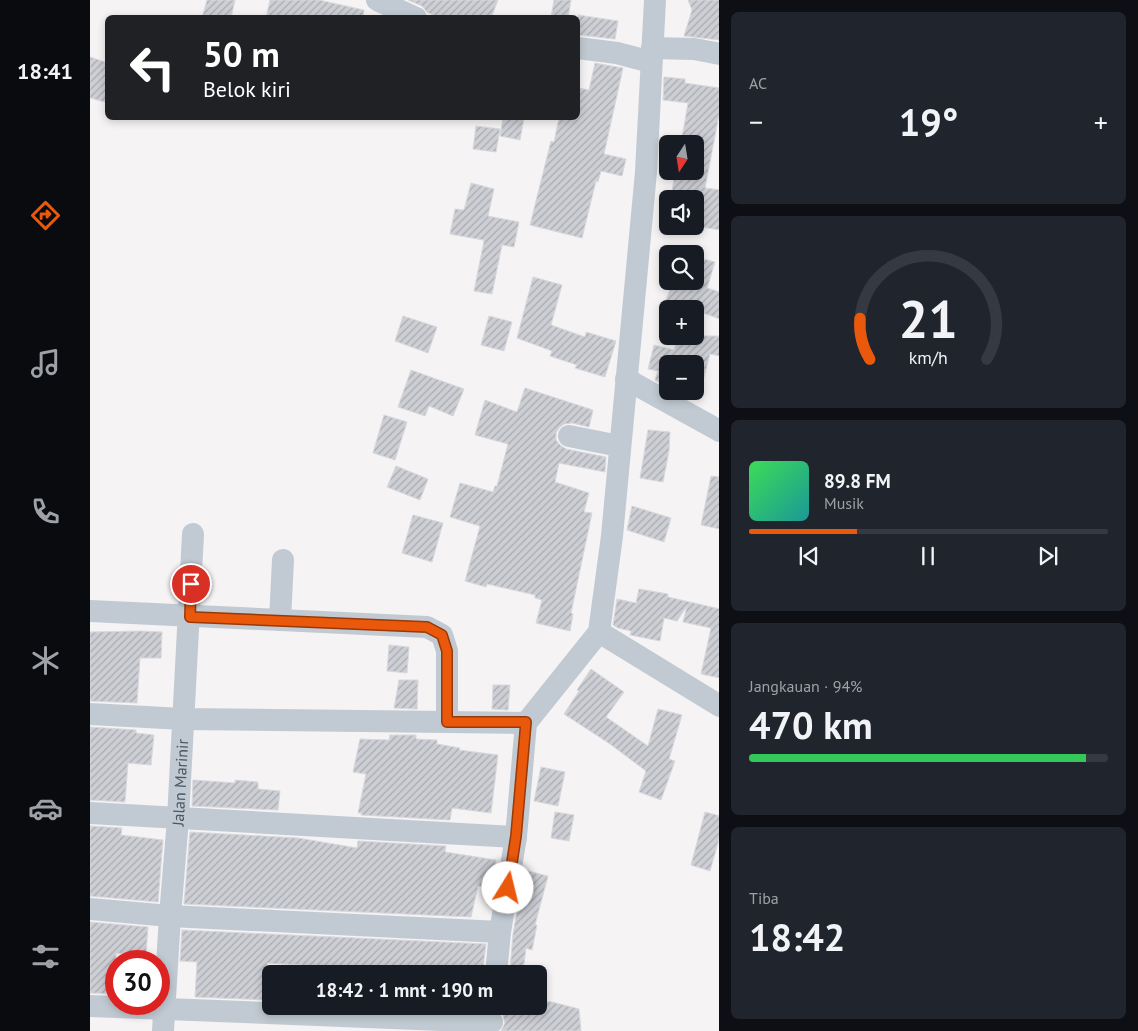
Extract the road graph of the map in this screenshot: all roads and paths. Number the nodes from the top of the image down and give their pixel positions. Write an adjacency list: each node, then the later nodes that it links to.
1 (377, 0): 3 (street)
2 (655, 0): 6 (street)
3 (410, 15)
4 (580, 48): 6 (street)
5 (719, 54): 6 (street)
6 (652, 55): 7 (street)
7 (626, 379): 8 (street); 10 (street)
8 (719, 431)
9 (568, 436): 10 (street)
10 (619, 446): 16 (street)
11 (193, 534): 14 (street, Jalan Marinir)
12 (283, 560): 15 (street)
13 (90, 611): 14 (street)
14 (190, 617): 15 (street); 19 (street, Jalan Marinir)
15 (280, 620): 20 (street)
16 (599, 632): 17 (street); 21 (street)
17 (719, 706)
18 (90, 714): 19 (street)
19 (183, 719): 20 (street); 23 (street, Jalan Marinir)
20 (447, 722): 21 (street)
21 (526, 722): 24 (street)
22 (90, 813): 23 (street)
23 (178, 819): 24 (street); 26 (street, Jalan Marinir)
24 (516, 836): 27 (street)
25 (90, 909): 26 (street)
26 (170, 916): 27 (street); 28 (street, Jalan Marinir)
27 (500, 932): 29 (street)
28 (168, 950)
29 (497, 965)
30 (90, 1006): 31 (street)
31 (105, 1007)
32 (170, 1009): 34 (street)
33 (164, 1015): 35 (street, Jalan Marinir)
34 (492, 1020)
35 (163, 1031)

